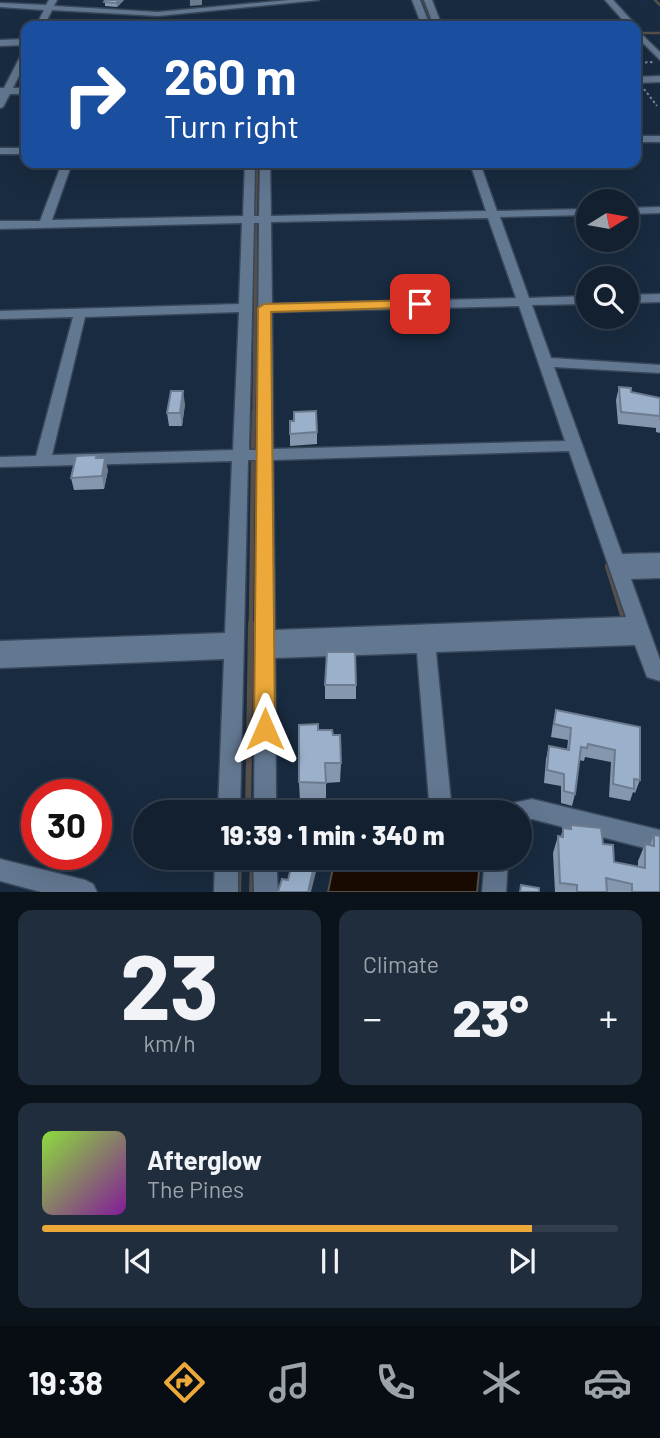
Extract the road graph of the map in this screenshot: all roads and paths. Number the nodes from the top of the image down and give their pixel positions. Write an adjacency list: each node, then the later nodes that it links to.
1 (315, 0): 8 (street)
2 (416, 0): 11 (street)
3 (428, 0): 12 (street)
4 (609, 0): 13 (street)
5 (130, 2): 9 (street)
6 (52, 4): 7 (street); 9 (street); 10 (street)
7 (0, 5)
8 (232, 9): 9 (street)
9 (124, 13)
10 (43, 21)
11 (424, 21)
12 (436, 21)
13 (627, 21)
14 (641, 38): 17 (street)
15 (21, 43): 16 (street)
16 (0, 44)
17 (660, 60): 19 (path)
18 (21, 62): 23 (street)
19 (641, 62)
20 (660, 79): 21 (street)
21 (641, 80)
22 (641, 86): 25 (path)
23 (4, 91): 24 (street)
24 (0, 105)
25 (657, 106)
26 (641, 137): 27 (street)
27 (660, 137)
28 (0, 150): 29 (street)
29 (21, 150)
30 (65, 168): 40 (street)
31 (250, 168): 39 (street)
32 (265, 168): 38 (street)
33 (477, 168): 37 (street)
34 (660, 210): 35 (street)
35 (639, 211)
36 (576, 212): 37 (street)
37 (494, 215): 38 (street); 45 (street)
38 (265, 219): 39 (street); 47 (street)
39 (247, 220): 40 (street); 46 (street)
40 (45, 224): 41 (street)
41 (0, 225)
42 (660, 298): 43 (street)
43 (639, 299)
44 (576, 301): 45 (street)
45 (525, 304): 47 (street); 51 (street)
46 (245, 311): 48 (street); 49 (street); 55 (street)
47 (264, 311): 54 (street)
48 (0, 315)
49 (79, 318): 50 (street); 56 (street)
50 (0, 320)
51 (545, 362): 52 (street); 53 (street)
52 (660, 369)
53 (575, 446): 54 (street); 59 (street)
54 (264, 454): 55 (street); 62 (street)
55 (240, 455): 56 (street); 64 (street)
56 (43, 461): 57 (street)
57 (0, 462)
58 (660, 559): 59 (street)
59 (617, 567): 60 (street); 61 (street)
60 (660, 571)
61 (640, 631): 62 (street); 63 (street); 67 (street)
62 (265, 644): 63 (street); 69 (street)
63 (426, 645): 70 (street)
64 (234, 646): 65 (street); 66 (street); 68 (street)
65 (0, 649)
66 (0, 660)
67 (660, 673)
68 (229, 800)
69 (265, 800)
70 (440, 800)
71 (532, 809): 72 (street)
72 (660, 841)
73 (0, 870): 77 (street)
74 (227, 870): 78 (street)
75 (265, 870): 79 (street)
76 (496, 870): 80 (street)
77 (85, 892)
78 (226, 892)
79 (266, 892)
80 (494, 892)

